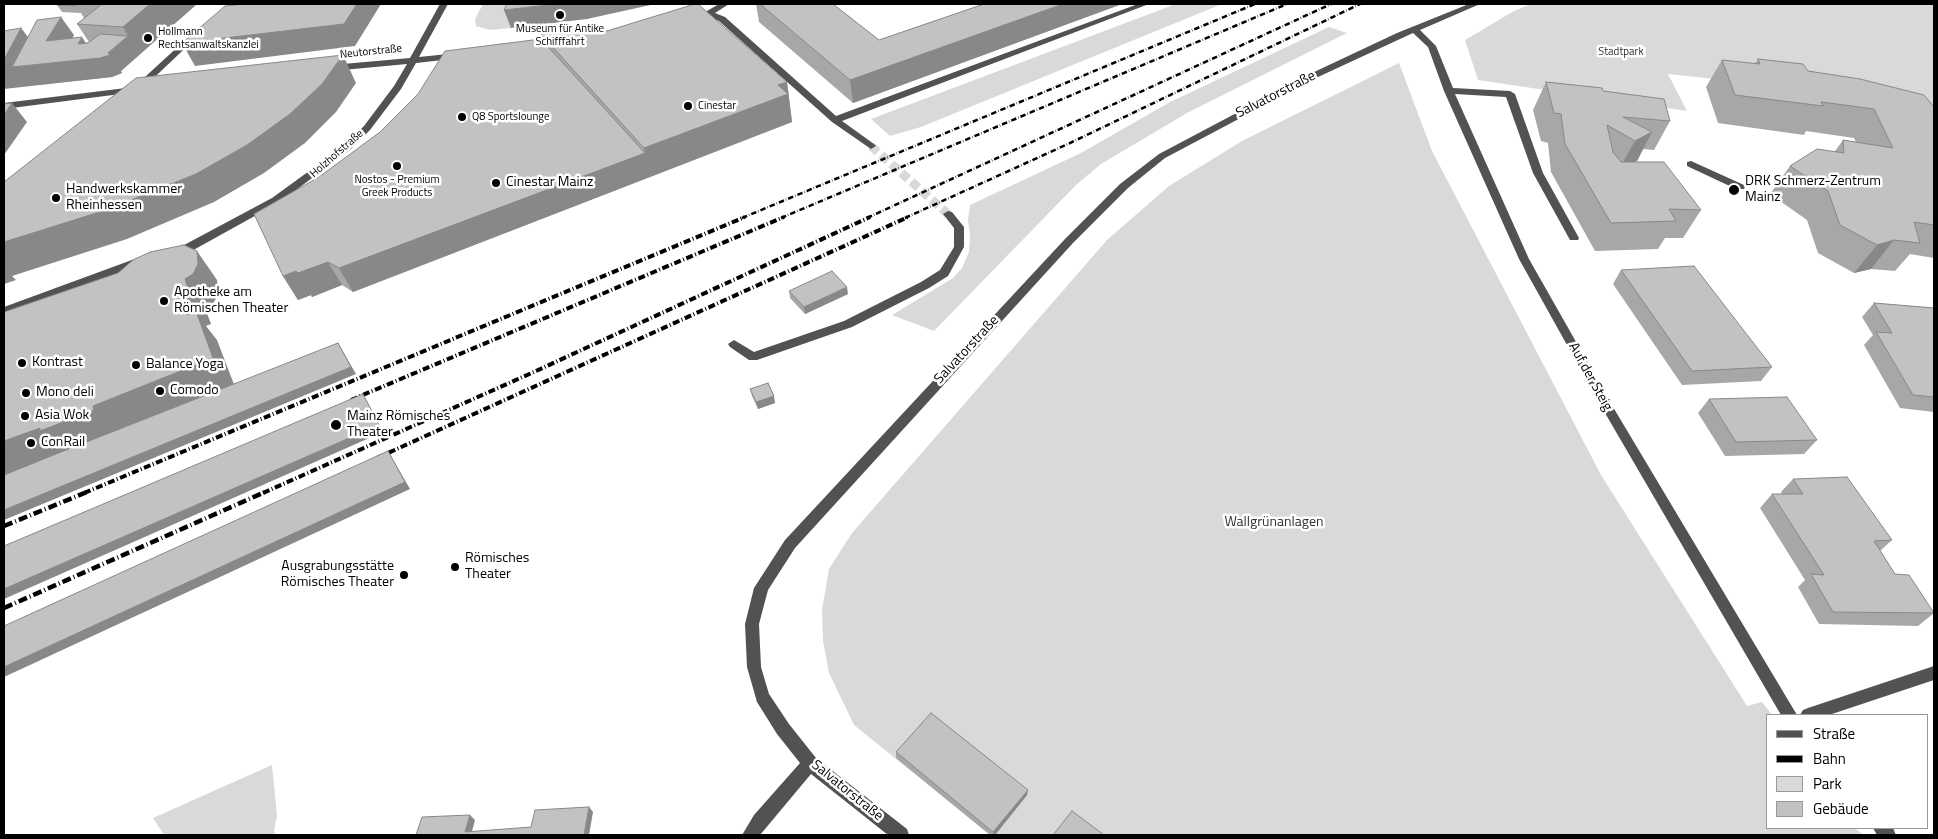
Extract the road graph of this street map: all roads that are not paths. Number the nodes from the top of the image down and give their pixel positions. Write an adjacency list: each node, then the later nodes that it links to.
1 (444, 4): 10 (street, Holzhofstraße)
2 (725, 4): 5 (street)
3 (1145, 4): 17 (street)
4 (1476, 4): 7 (street, Salvatorstraße)
5 (709, 13): 6 (street); 17 (street)
6 (686, 16)
7 (1414, 29): 14 (street, Auf der Steig); 30 (street, Salvatorstraße)
8 (200, 30): 13 (street)
9 (466, 55): 10 (street, Neutorstraße)
10 (415, 59): 11 (street, Neutorstraße); 23 (street, Holzhofstraße)
11 (318, 69)
12 (155, 88): 13 (street)
13 (136, 90): 15 (street); 16 (street)
14 (1449, 91): 22 (street); 28 (street, Auf der Steig)
15 (121, 102)
16 (4, 106)
17 (835, 120): 18 (street)
18 (870, 146)
19 (1691, 164): 20 (street)
20 (1740, 187)
21 (948, 214): 26 (street)
22 (1574, 238)
23 (159, 259): 24 (street, Holzhofstraße); 25 (street, Holzhofstraße)
24 (135, 275)
25 (4, 311)
26 (734, 344)
27 (1934, 674): 29 (street)
28 (1788, 714)
29 (1811, 714)
30 (810, 763): 31 (street); 32 (street, Salvatorstraße)
31 (750, 835)
32 (901, 835)

